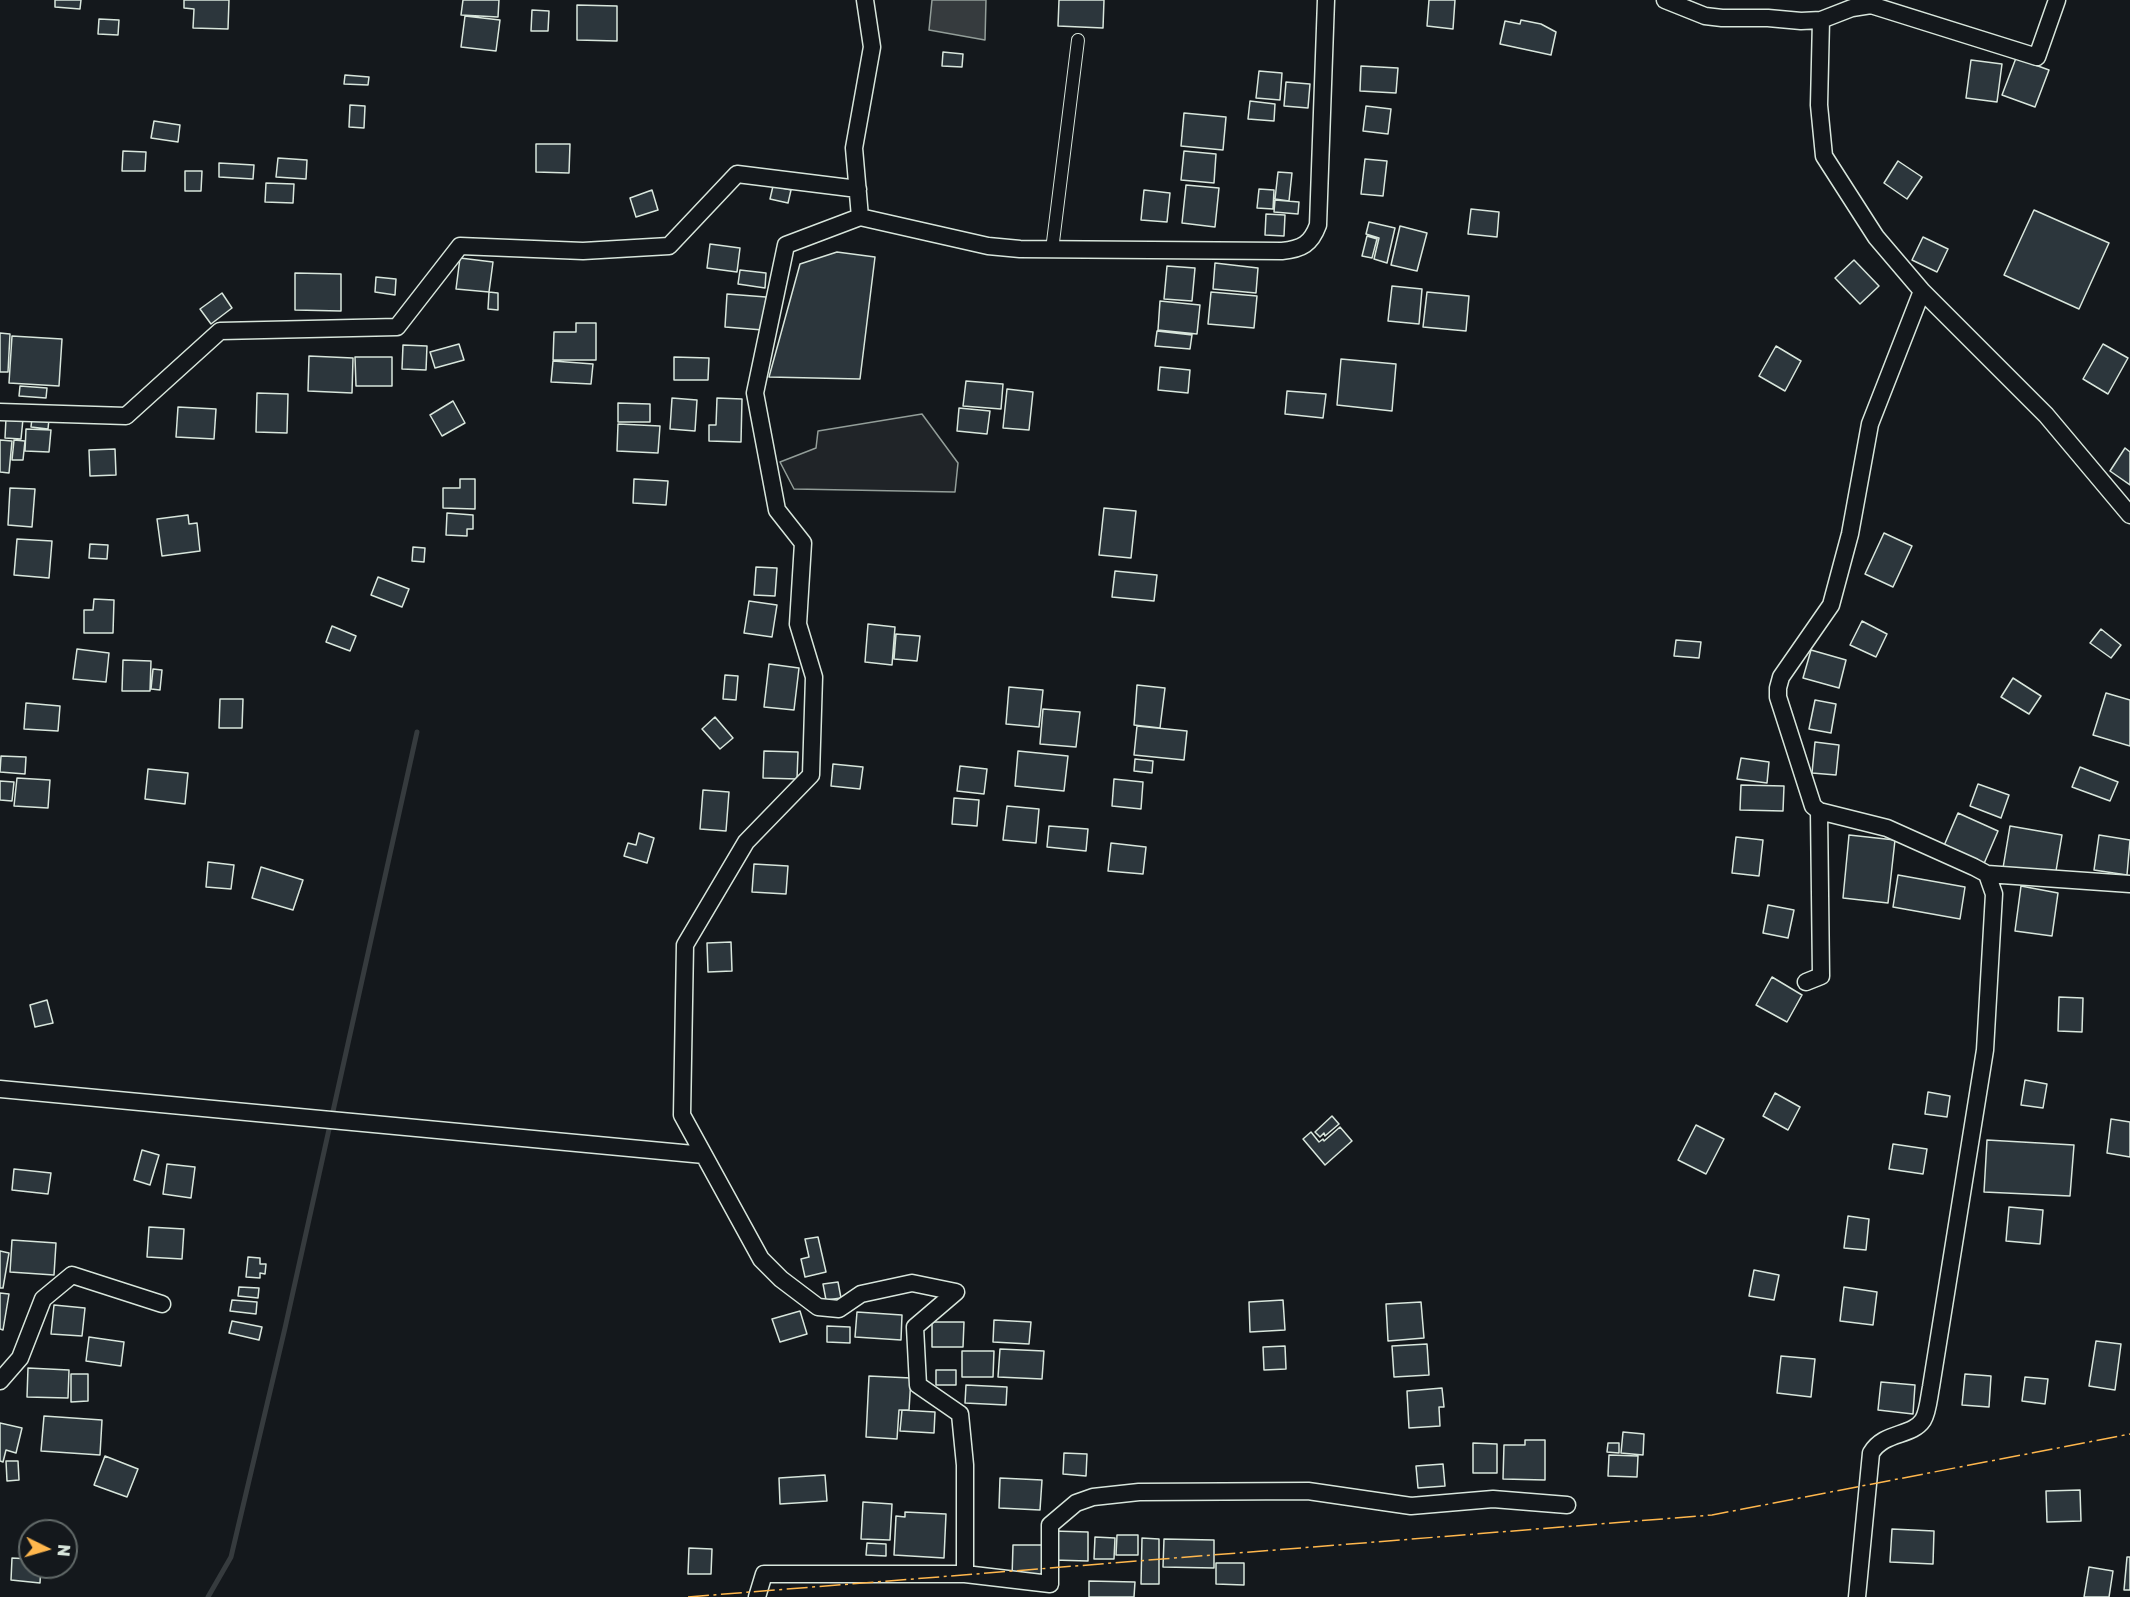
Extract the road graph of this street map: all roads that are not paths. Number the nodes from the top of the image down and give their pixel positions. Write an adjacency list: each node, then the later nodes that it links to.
1 (865, 0): 7 (street)
2 (1326, 0): 9 (street)
3 (1665, 0): 5 (street)
4 (2057, 0): 5 (street)
5 (1821, 20): 10 (street)
6 (1078, 40): 9 (street)
7 (858, 189): 8 (street); 11 (street)
8 (860, 217): 9 (street); 18 (street)
9 (1052, 250)
10 (1922, 291): 12 (street); 13 (street)
11 (0, 412)
12 (2130, 515)
13 (1820, 811): 14 (street); 16 (street)
14 (1987, 874): 15 (street); 24 (street)
15 (2130, 884)
16 (1806, 982)
17 (0, 1089): 18 (street)
18 (704, 1155): 22 (street)
19 (162, 1304): 20 (street)
20 (0, 1381)
21 (1567, 1505): 22 (street)
22 (964, 1574): 23 (street)
23 (757, 1597)
24 (1857, 1597)

